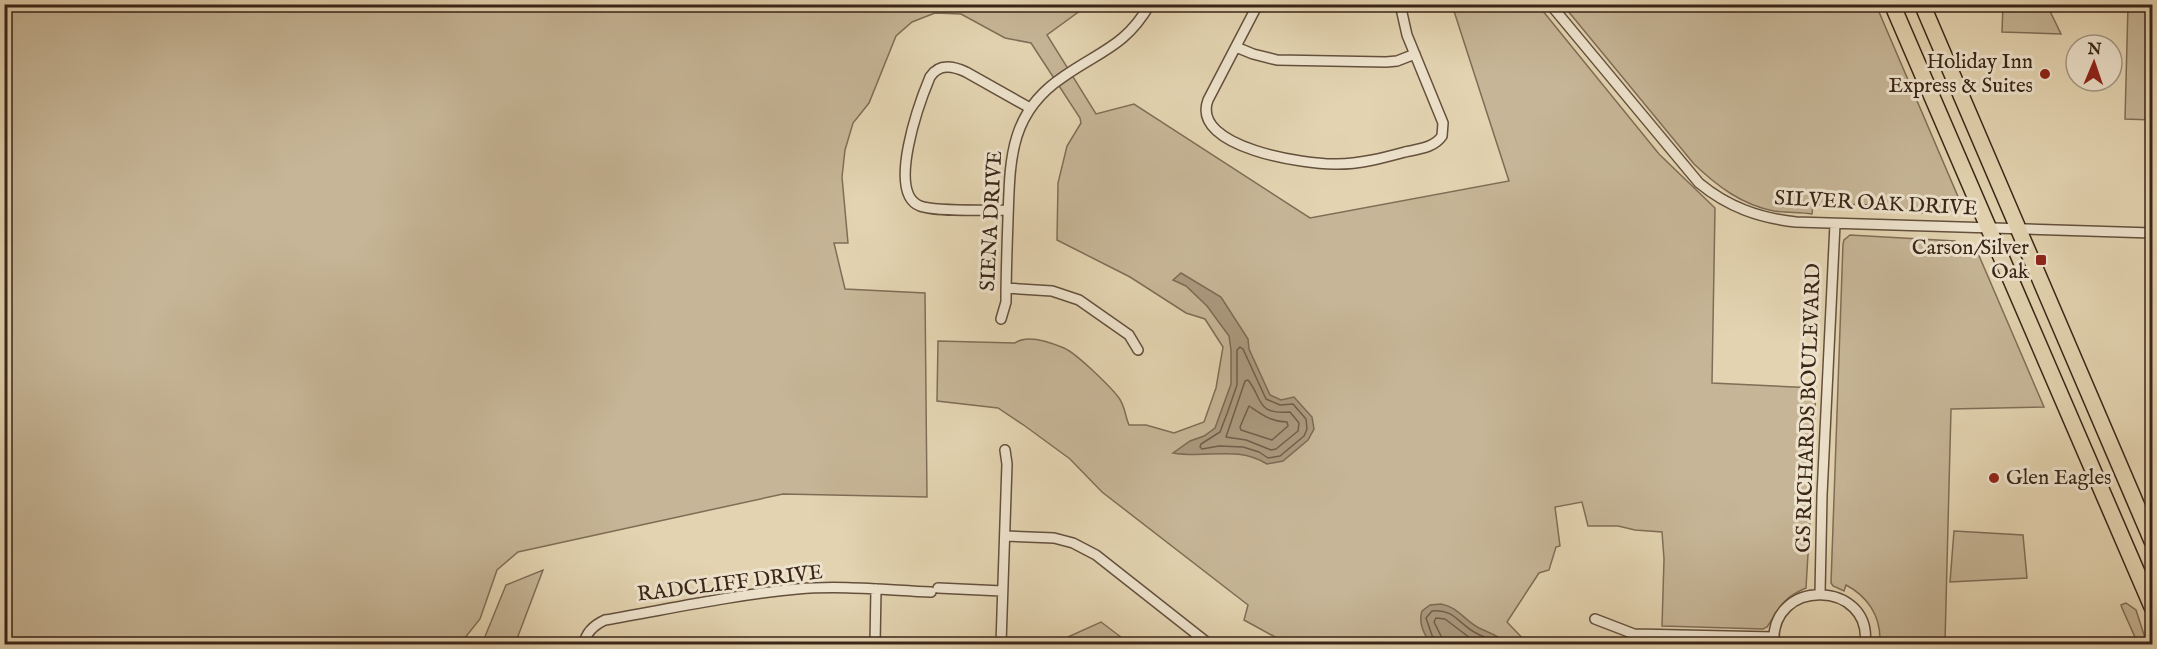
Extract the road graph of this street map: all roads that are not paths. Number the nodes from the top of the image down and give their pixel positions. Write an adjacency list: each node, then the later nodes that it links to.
1 (1150, 4): 9 (street, SIENA DRIVE)
2 (1258, 4): 7 (street)
3 (1400, 4): 8 (street)
4 (1550, 4): 11 (street, SILVER OAK DRIVE)
5 (1892, 4): 12 (main road)
6 (1922, 4): 12 (main road)
7 (1236, 47): 8 (street); 8 (street)
8 (1415, 54)
9 (1030, 108): 10 (street, SIENA DRIVE); 10 (street)
10 (1008, 210): 14 (street, SIENA DRIVE)
11 (1835, 224): 12 (street, SILVER OAK DRIVE); 24 (street, GS RICHARDS BOULEVARD)
12 (2004, 228): 13 (street, SILVER OAK DRIVE); 18 (main road); 19 (main road)
13 (2152, 233)
14 (1006, 288): 15 (street, SIENA DRIVE); 16 (street)
15 (1001, 319)
16 (1138, 350)
17 (1005, 450): 20 (street)
18 (2117, 458): 19 (main road); 21 (main road)
19 (2091, 465): 25 (main road)
20 (1005, 536): 23 (street); 31 (street)
21 (2152, 541)
22 (876, 590): 23 (street, RADCLIFF DRIVE); 28 (street, RADCLIFF DRIVE); 29 (street)
23 (1002, 591): 30 (street)
24 (1820, 594): 27 (street); 32 (street)
25 (2152, 607)
26 (1595, 619): 27 (street)
27 (1774, 641)
28 (584, 645)
29 (875, 645)
30 (1001, 645)
31 (1209, 645)
32 (1866, 645)

